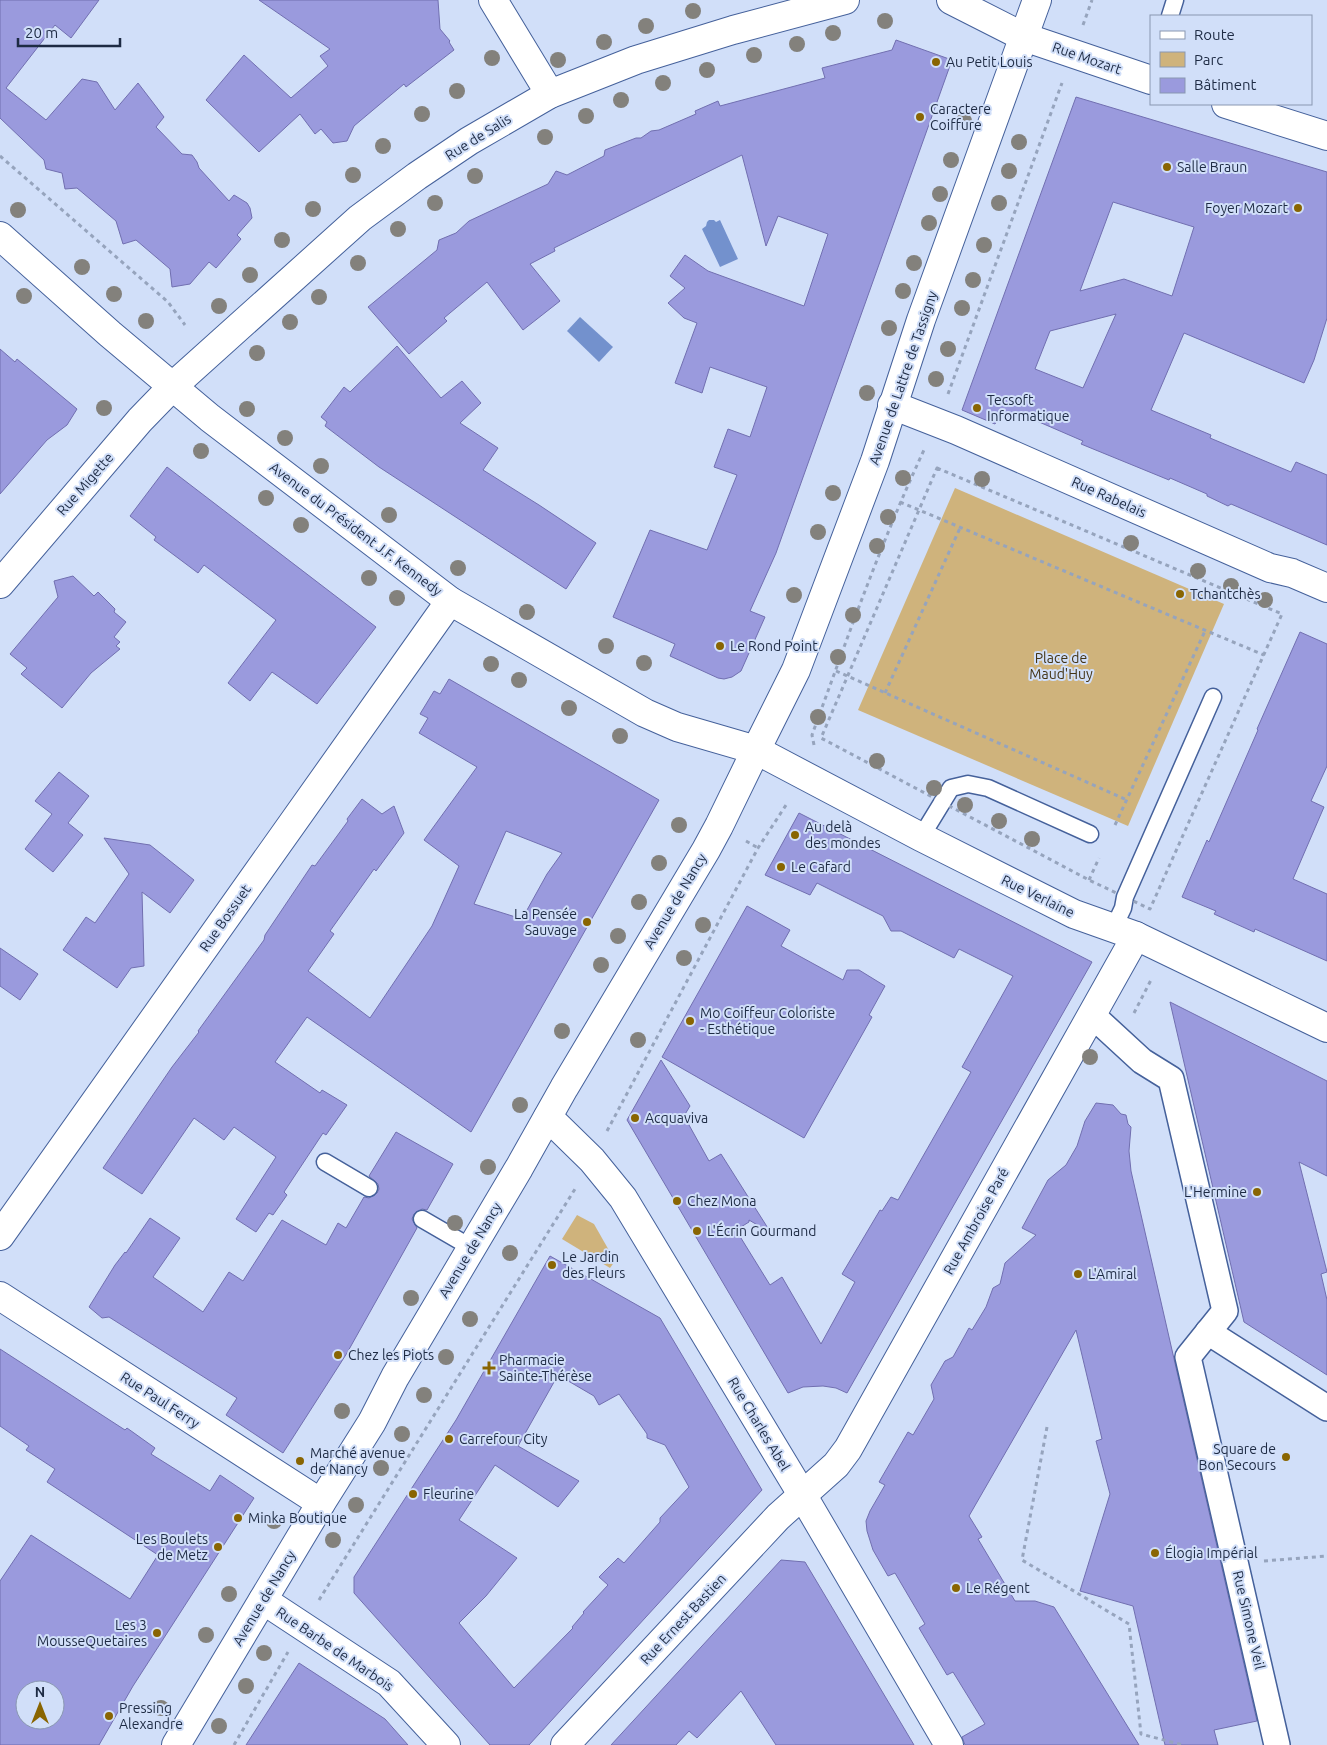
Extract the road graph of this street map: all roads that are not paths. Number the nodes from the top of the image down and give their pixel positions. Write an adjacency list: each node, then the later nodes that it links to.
1 (493, 0): 9 (street)
2 (845, 0): 9 (street, Rue de Salis)
3 (951, 0): 7 (street)
4 (1037, 0): 7 (street, Avenue de Lattre de Tassigny)
5 (1175, 0): 6 (lane)
6 (1170, 15)
7 (1024, 37): 8 (street, Rue Mozart); 14 (street, Avenue de Lattre de Tassigny)
8 (1150, 78)
9 (550, 94): 13 (street, Rue de Salis)
10 (1229, 105): 11 (street)
11 (1327, 136)
12 (0, 236): 13 (street, Avenue du Président J.F. Kennedy)
13 (173, 386): 15 (street, Rue Migette); 17 (street, Avenue du Président J.F. Kennedy)
14 (892, 405): 16 (street, Rue Rabelais); 19 (street, Avenue de Lattre de Tassigny)
15 (0, 584)
16 (1327, 588)
17 (450, 601): 19 (street, Avenue du Président J.F. Kennedy); 29 (street, Rue Bossuet)
18 (1213, 697): 22 (lane)
19 (756, 750): 21 (street, Rue Verlaine); 25 (street, Avenue de Nancy)
20 (1090, 834): 21 (lane)
21 (921, 837): 22 (street, Rue Verlaine)
22 (1125, 933): 23 (street, Rue Ambroise Paré); 24 (street, Rue Verlaine)
23 (1092, 1015): 32 (street, Rue Simone Veil); 34 (street, Rue Ambroise Paré)
24 (1327, 1028)
25 (548, 1117): 30 (street, Avenue de Nancy); 34 (street, Rue Charles Abel)
26 (325, 1162): 27 (lane)
27 (369, 1188)
28 (422, 1219): 30 (lane)
29 (0, 1236)
30 (472, 1248): 35 (street, Avenue de Nancy)
31 (0, 1296): 35 (street, Rue Paul Ferry)
32 (1208, 1332): 33 (street); 41 (street, Rue Simone Veil)
33 (1327, 1408)
34 (803, 1496): 39 (street, Rue Ernest Bastien); 40 (street, Rue Charles Abel)
35 (320, 1503): 36 (street, Avenue de Nancy)
36 (263, 1600): 37 (street, Avenue de Nancy); 38 (street, Rue Barbe de Marbois)
37 (176, 1745)
38 (446, 1745)
39 (565, 1745)
40 (949, 1745)
41 (1277, 1745)

